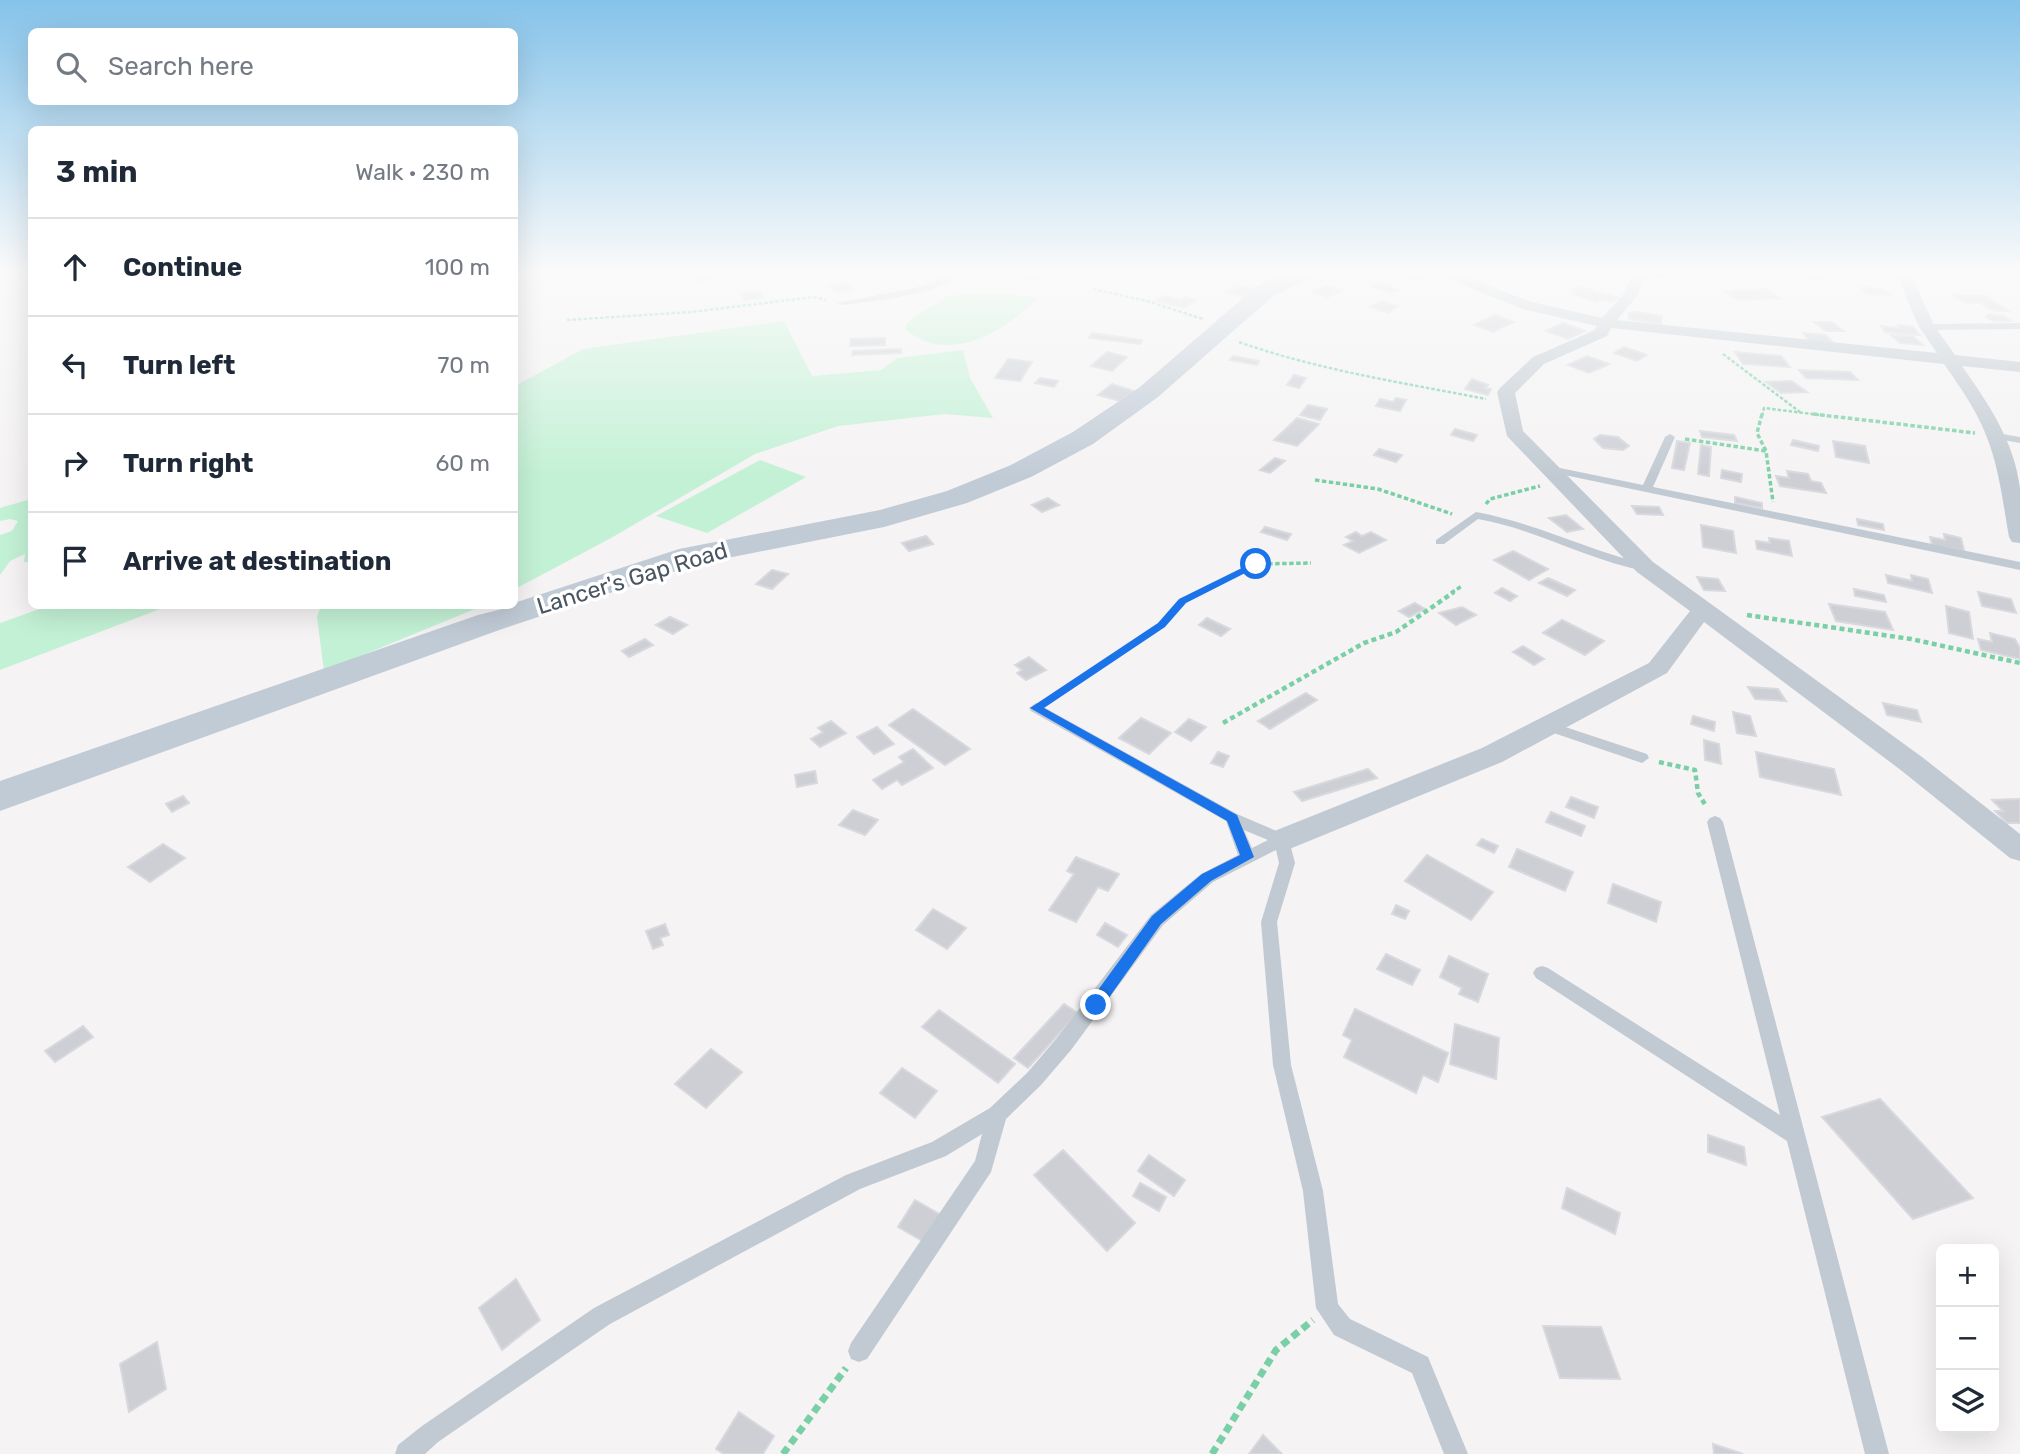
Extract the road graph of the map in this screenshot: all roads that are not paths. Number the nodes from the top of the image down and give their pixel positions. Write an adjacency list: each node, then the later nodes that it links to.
1 (1206, 341): 20 (main road, Lancer's Gap Road)
2 (1579, 341): 10 (street)
3 (1765, 341): 5 (street)
4 (1937, 341): 5 (street)
5 (1951, 359): 6 (street); 7 (street)
6 (2020, 367)
7 (1996, 436): 9 (lane); 12 (street)
8 (1670, 437): 11 (lane)
9 (2020, 440)
10 (1550, 469): 11 (lane); 14 (street)
11 (1647, 488): 15 (lane)
12 (2020, 537)
13 (1440, 542): 14 (lane)
14 (1645, 566): 16 (street)
15 (2020, 566)
16 (1711, 613): 18 (street); 24 (street)
17 (1036, 708): 21 (lane)
18 (1547, 726): 19 (lane); 23 (street)
19 (1642, 758)
20 (0, 796)
21 (1232, 818): 23 (lane); 25 (lane)
22 (1715, 822): 28 (lane)
23 (1282, 840): 25 (lane); 31 (lane)
24 (2020, 849)
25 (1247, 857): 27 (lane)
26 (1542, 973): 28 (lane)
27 (997, 1114): 29 (lane); 30 (lane)
28 (1796, 1136): 32 (lane)
29 (859, 1351)
30 (407, 1454)
31 (1456, 1454)
32 (1877, 1454)

